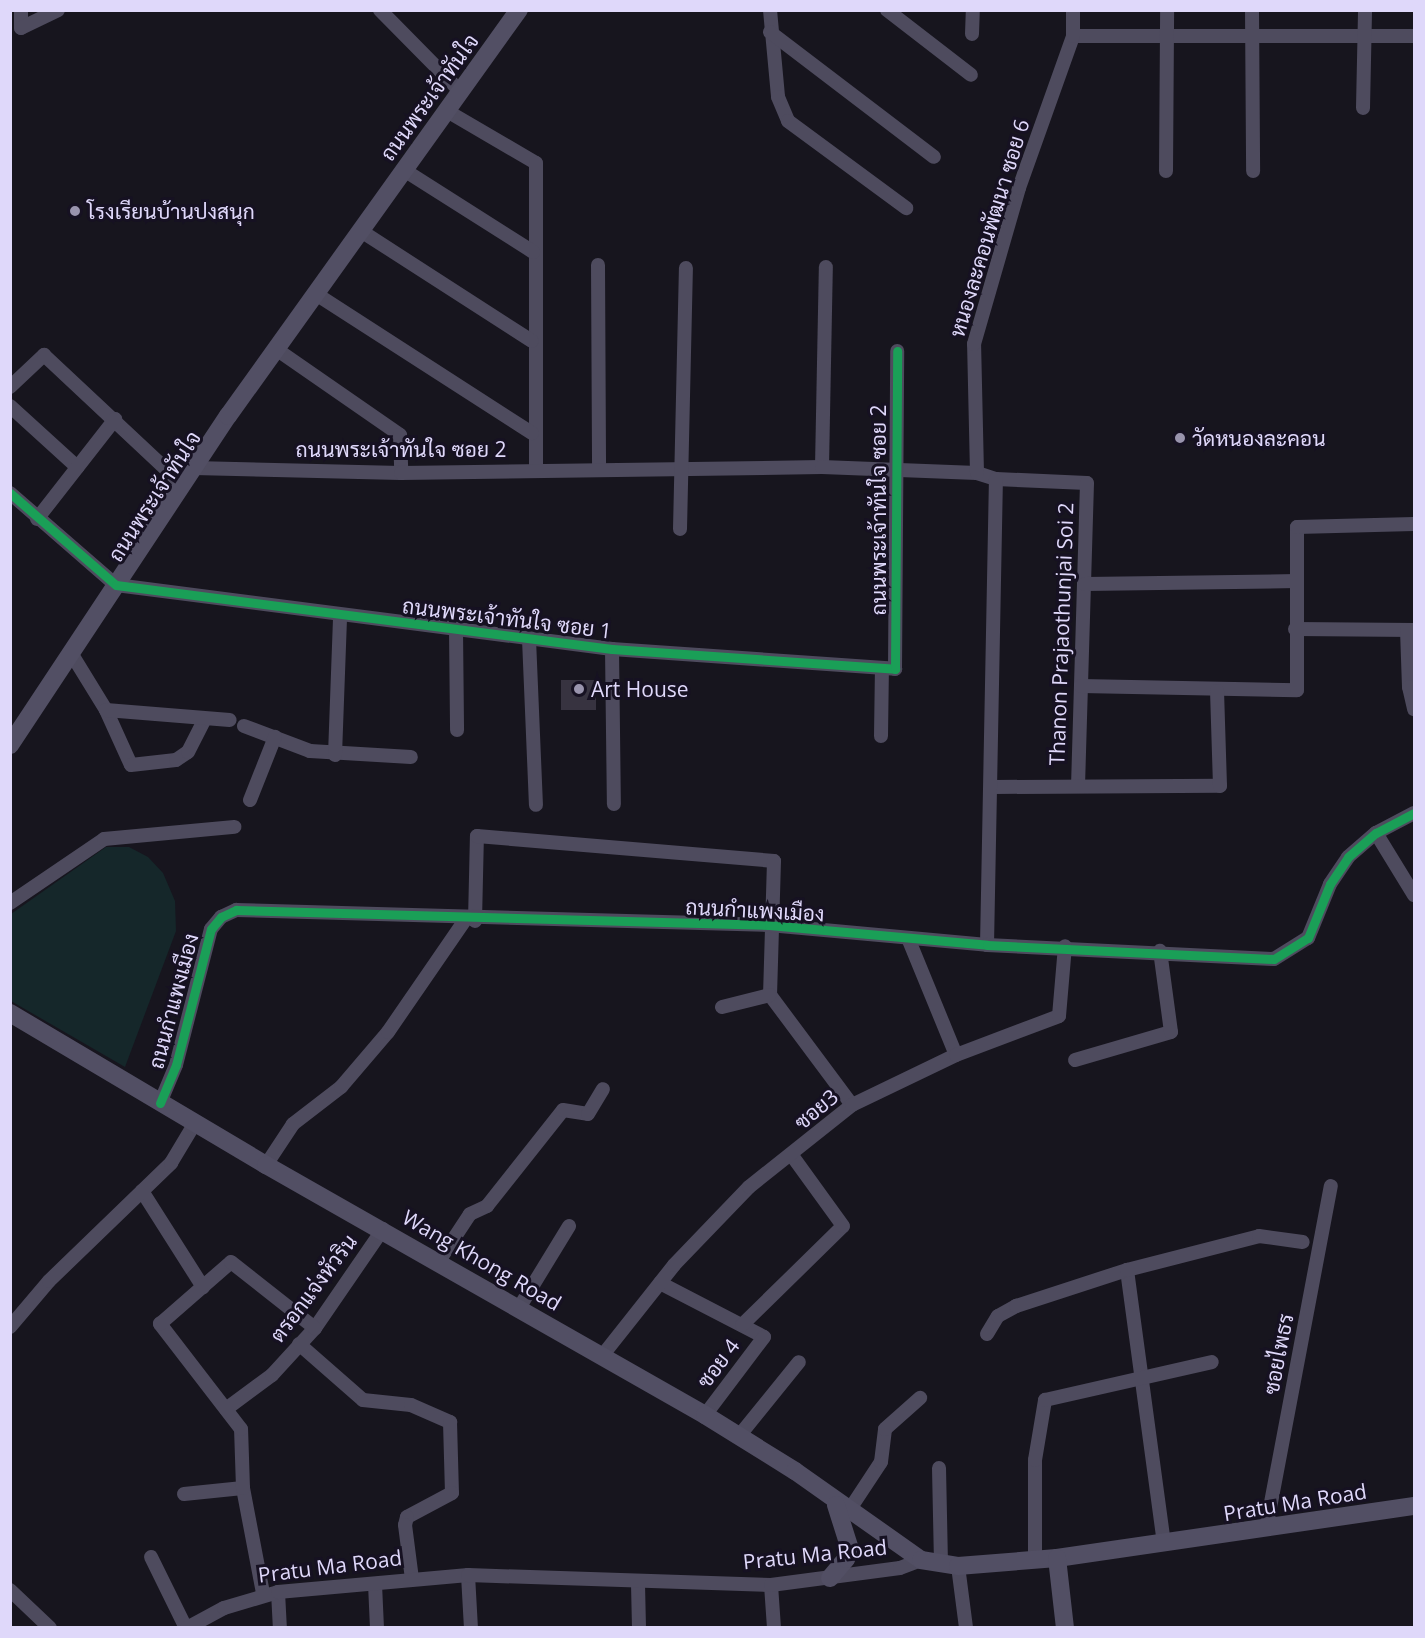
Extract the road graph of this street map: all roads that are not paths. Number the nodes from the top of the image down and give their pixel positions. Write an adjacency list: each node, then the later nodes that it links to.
1 (21, 10): 2 (street)
2 (58, 10)
3 (380, 10): 20 (street)
4 (519, 10): 20 (main road, ถนนพระเจ้าทันใจ)
5 (770, 10): 12 (street)
6 (887, 10): 19 (street)
7 (973, 10): 14 (street)
8 (1073, 10): 17 (street, หนองละคอนพัฒนา ซอย 6)
9 (1167, 10): 16 (street)
10 (1252, 10): 13 (street)
11 (1365, 10): 15 (street)
12 (770, 32): 23 (street); 27 (street)
13 (1253, 32): 15 (street); 16 (street); 26 (street)
14 (972, 34)
15 (1364, 34): 18 (street); 21 (street)
16 (1166, 35): 17 (street); 25 (street)
17 (1072, 36): 47 (street, หนองละคอนพัฒนา ซอย 6)
18 (1414, 36)
19 (971, 75)
20 (461, 92): 22 (main road, ถนนพระเจ้าทันใจ)
21 (1363, 108)
22 (447, 111): 24 (main road, ถนนพระเจ้าทันใจ); 29 (street)
23 (934, 157)
24 (404, 170): 28 (main road, ถนนพระเจ้าทันใจ); 29 (street)
25 (1166, 171)
26 (1253, 171)
27 (906, 208)
28 (361, 231): 33 (main road, ถนนพระเจ้าทันใจ); 34 (street)
29 (533, 252): 34 (street)
30 (598, 265): 42 (street)
31 (826, 267): 44 (street)
32 (686, 268): 45 (street)
33 (316, 294): 35 (main road, ถนนพระเจ้าทันใจ); 40 (street)
34 (532, 340): 40 (street)
35 (276, 349): 43 (main road, ถนนพระเจ้าทันใจ); 48 (street)
36 (897, 351): 49 (street, ถนนพระเจ้าทันใจ ซอย 2)
37 (10, 387): 39 (street)
38 (10, 405): 41 (street)
39 (115, 419): 41 (street); 51 (street)
40 (532, 433): 46 (street)
41 (77, 467): 53 (street)
42 (599, 467): 45 (street, ถนนพระเจ้าทันใจ ซอย 2); 46 (street, ถนนพระเจ้าทันใจ ซอย 2)
43 (194, 468): 48 (street, ถนนพระเจ้าทันใจ ซอย 2); 51 (main road, ถนนพระเจ้าทันใจ)
44 (822, 468): 45 (street, ถนนพระเจ้าทันใจ ซอย 2); 49 (street, ถนนพระเจ้าทันใจ ซอย 2)
45 (681, 469): 55 (street)
46 (536, 470): 48 (street, ถนนพระเจ้าทันใจ ซอย 2)
47 (977, 472): 49 (street, ถนนพระเจ้าทันใจ ซอย 2); 50 (street, ถนนพระเจ้าทันใจ ซอย 2)
48 (401, 473)
49 (896, 473): 66 (street, ถนนพระเจ้าทันใจ ซอย 2)
50 (996, 479): 57 (street, Thanon Prajaothunjai Soi 2); 81 (street)
51 (183, 485): 58 (main road, ถนนพระเจ้าทันใจ)
52 (10, 492): 53 (street)
53 (37, 519): 58 (street)
54 (1414, 524): 56 (street)
55 (680, 529)
56 (1297, 581): 57 (street); 60 (street)
57 (1085, 584): 67 (street, Thanon Prajaothunjai Soi 2)
58 (116, 585): 59 (street, ถนนพระเจ้าทันใจ ซอย 1); 65 (main road, ถนนพระเจ้าทันใจ)
59 (340, 616): 61 (street, ถนนพระเจ้าทันใจ ซอย 1); 78 (street)
60 (1295, 629): 62 (street); 68 (street)
61 (456, 630): 63 (street, ถนนพระเจ้าทันใจ ซอย 1); 74 (street)
62 (1411, 630): 69 (street)
63 (529, 639): 64 (street, ถนนพระเจ้าทันใจ ซอย 1); 84 (street)
64 (612, 649): 66 (street, ถนนพระเจ้าทันใจ ซอย 1); 83 (street)
65 (71, 653): 70 (street); 77 (main road, ถนนพระเจ้าทันใจ)
66 (888, 669): 75 (street, ถนนพระเจ้าทันใจ ซอย 2)
67 (1081, 686): 68 (street); 80 (street, Thanon Prajaothunjai Soi 2)
68 (1217, 691): 80 (street)
69 (1414, 709)
70 (106, 710): 71 (street); 71 (street)
71 (205, 719): 72 (street)
72 (230, 720)
73 (244, 726): 76 (street)
74 (457, 730)
75 (881, 736)
76 (275, 737): 78 (street); 82 (street)
77 (10, 745)
78 (334, 755): 79 (street)
79 (411, 757)
80 (1078, 786): 81 (street)
81 (994, 787): 93 (street)
82 (250, 800)
83 (614, 804)
84 (536, 805)
85 (1414, 813): 87 (street, ถนนกำแพงเมือง)
86 (234, 827): 89 (street)
87 (1376, 833): 88 (street); 95 (street, ถนนกำแพงเมือง)
88 (1414, 895)
89 (10, 903)
90 (470, 920): 91 (street, ถนนกำแพงเมือง); 91 (street); 102 (street, ถนนกำแพงเมือง); 106 (street)
91 (769, 926): 92 (street, ถนนกำแพงเมือง); 96 (street)
92 (908, 938): 93 (street, ถนนกำแพงเมือง); 99 (street)
93 (987, 945): 94 (street, ถนนกำแพงเมือง)
94 (1065, 946): 95 (street, ถนนกำแพงเมือง); 99 (street, ซอย3)
95 (1160, 951): 100 (street)
96 (770, 995): 97 (street); 103 (street)
97 (722, 1007)
98 (10, 1013): 102 (main road, Wang Khong Road)
99 (956, 1055): 103 (street, ซอย3)
100 (1075, 1060)
101 (603, 1089): 112 (street)
102 (160, 1103): 104 (main road, Wang Khong Road)
103 (852, 1106): 105 (street, ซอย3)
104 (195, 1123): 106 (main road, Wang Khong Road); 108 (street)
105 (792, 1157): 114 (street, ซอย3); 117 (street)
106 (266, 1165): 110 (main road, Wang Khong Road)
107 (1331, 1186): 135 (street, ซอยไพธร)
108 (142, 1191): 115 (street); 118 (street)
109 (569, 1226): 116 (street)
110 (383, 1229): 112 (main road, Wang Khong Road); 119 (street, ตรอกแจ่งหัวริน)
111 (1303, 1242): 113 (street)
112 (439, 1261): 116 (main road, Wang Khong Road)
113 (1127, 1269): 120 (street); 125 (street)
114 (660, 1283): 117 (street); 122 (street, ซอย3)
115 (202, 1287): 119 (street); 127 (street)
116 (519, 1308): 122 (main road, Wang Khong Road)
117 (742, 1325): 128 (street, ซอย 4)
118 (10, 1327)
119 (315, 1328): 121 (street, ตรอกแจ่งหัวริน)
120 (987, 1334)
121 (299, 1344): 127 (street, ตรอกแจ่งหัวริน); 144 (street)
122 (602, 1356): 128 (main road, Wang Khong Road)
123 (799, 1362): 129 (street)
124 (1212, 1362): 125 (street)
125 (1141, 1377): 136 (street); 140 (street)
126 (920, 1398): 134 (street)
127 (226, 1409): 131 (street)
128 (705, 1415): 129 (main road, Wang Khong Road)
129 (739, 1436): 134 (main road, Wang Khong Road)
130 (939, 1468): 141 (street)
131 (243, 1488): 132 (street); 150 (street)
132 (184, 1494)
133 (1414, 1506): 135 (main road, Pratu Ma Road)
134 (842, 1507): 139 (main road, Wang Khong Road); 143 (main road)
135 (1266, 1529): 136 (main road, Pratu Ma Road)
136 (1164, 1544): 138 (main road, Pratu Ma Road)
137 (151, 1557): 152 (street)
138 (1057, 1558): 140 (main road, Pratu Ma Road); 159 (main road)
139 (921, 1560): 141 (main road, Pratu Ma Road); 143 (street, Pratu Ma Road)
140 (1035, 1560): 141 (main road, Pratu Ma Road)
141 (950, 1565): 158 (street)
142 (468, 1575): 144 (street, Pratu Ma Road); 146 (street, Pratu Ma Road); 155 (street)
143 (830, 1578): 147 (street, Pratu Ma Road)
144 (412, 1580): 145 (street, Pratu Ma Road)
145 (375, 1584): 149 (street, Pratu Ma Road); 154 (street)
146 (638, 1584): 147 (street, Pratu Ma Road); 156 (street)
147 (771, 1585): 157 (street)
148 (10, 1590): 151 (street)
149 (278, 1592): 150 (street, Pratu Ma Road); 153 (street)
150 (263, 1593): 152 (street, Pratu Ma Road)
151 (50, 1628)
152 (186, 1628)
153 (280, 1628)
154 (377, 1628)
155 (471, 1628)
156 (639, 1628)
157 (774, 1628)
158 (966, 1628)
159 (1065, 1628)

